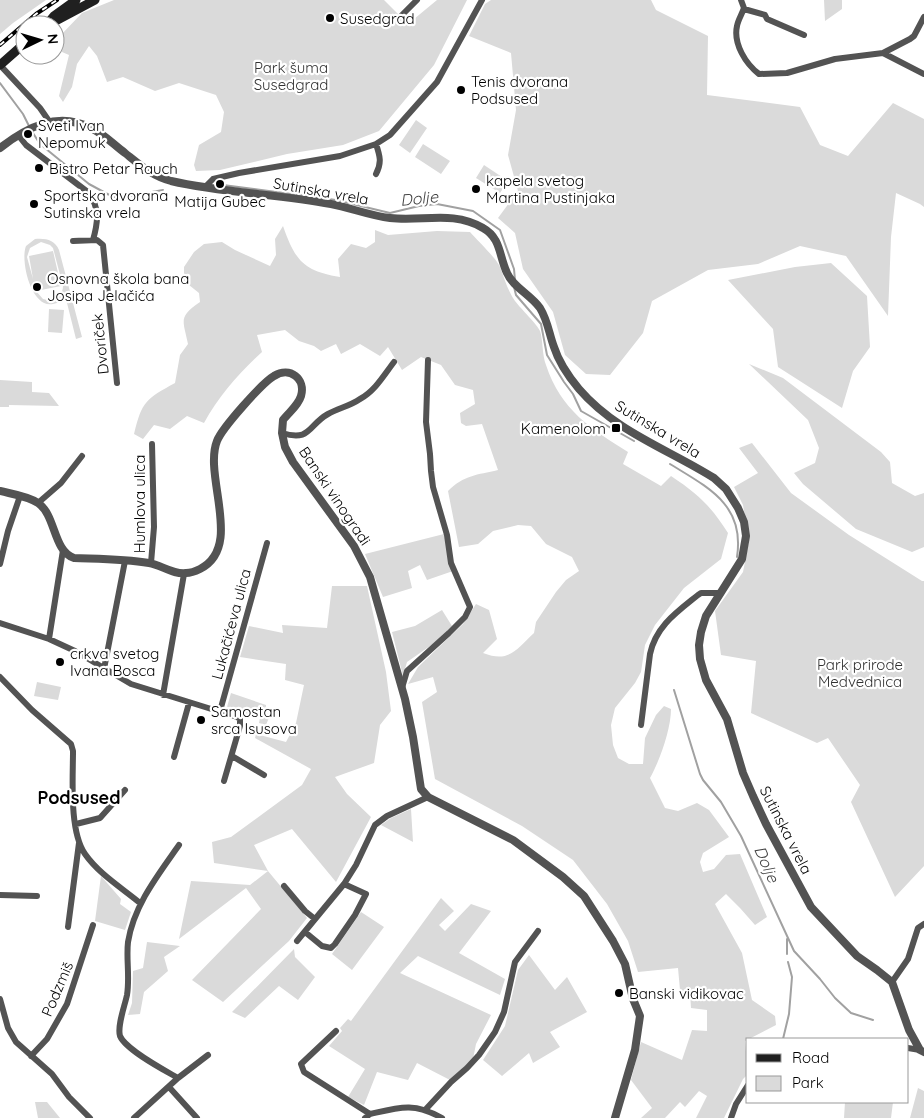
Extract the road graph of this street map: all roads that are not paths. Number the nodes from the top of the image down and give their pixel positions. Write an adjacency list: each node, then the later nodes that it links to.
1 (76, 0): 7 (main road)
2 (95, 0): 8 (main road)
3 (417, 0): 9 (street)
4 (482, 0): 18 (street)
5 (741, 0): 6 (street)
6 (744, 9): 11 (street); 13 (street)
7 (55, 15)
8 (65, 16)
9 (402, 16)
10 (924, 17): 13 (street)
11 (804, 35)
12 (15, 52): 14 (main road)
13 (884, 53): 15 (street)
14 (0, 65): 16 (street)
15 (924, 74)
16 (49, 121): 17 (street); 21 (street, Sutinska vrela)
17 (18, 135): 19 (street); 22 (street)
18 (376, 144): 20 (street); 21 (street)
19 (0, 148)
20 (376, 174)
21 (205, 187): 39 (street, Sutinska vrela)
22 (93, 240): 23 (street); 26 (street, Dvoriček)
23 (73, 241)
24 (428, 360): 44 (street)
25 (394, 362): 27 (street)
26 (117, 383)
27 (282, 434): 38 (street); 44 (street, Banski vinogradi)
28 (152, 444): 37 (street, Humlova ulica)
29 (82, 456): 32 (street)
30 (0, 491): 31 (street)
31 (20, 496): 32 (street); 36 (street)
32 (38, 503): 34 (street)
33 (267, 543): 47 (street, Lukačićeva ulica)
34 (63, 550): 35 (street); 41 (street)
35 (125, 561): 37 (street); 42 (street)
36 (0, 564)
37 (151, 564): 38 (street)
38 (184, 574): 45 (street)
39 (721, 592): 48 (street); 70 (street, Sutinska vrela)
40 (0, 623): 41 (street)
41 (49, 638): 42 (street)
42 (104, 669): 45 (street)
43 (0, 677): 55 (street)
44 (402, 688): 54 (street, Banski vinogradi)
45 (163, 695): 46 (street)
46 (189, 703): 47 (street); 50 (street)
47 (220, 711): 49 (street)
48 (641, 725)
49 (232, 756): 51 (street); 52 (street)
50 (174, 758)
51 (264, 775)
52 (224, 781)
53 (125, 790): 55 (street)
54 (428, 797): 58 (street); 86 (street)
55 (76, 824): 56 (street)
56 (79, 842): 62 (street); 66 (street)
57 (178, 845): 62 (street)
58 (344, 884): 63 (street); 68 (street)
59 (284, 886): 63 (street)
60 (0, 895): 61 (street)
61 (36, 896)
62 (140, 904): 77 (street)
63 (315, 919): 68 (street)
64 (924, 924): 70 (street)
65 (93, 925): 76 (street, Podzmiš)
66 (68, 927)
67 (538, 931): 80 (street)
68 (305, 932): 69 (street)
69 (297, 941)
70 (892, 982): 74 (street)
71 (0, 999): 76 (street)
72 (336, 1031): 81 (street)
73 (909, 1048): 74 (street)
74 (922, 1051)
75 (208, 1054): 77 (street)
76 (31, 1056): 82 (street)
77 (178, 1078): 78 (street)
78 (169, 1087): 83 (street); 84 (street)
79 (746, 1088): 87 (street)
80 (426, 1109): 81 (street); 85 (street)
81 (367, 1116)
82 (90, 1118)
83 (134, 1118)
84 (196, 1118)
85 (442, 1118)
86 (615, 1118)
87 (731, 1118)

